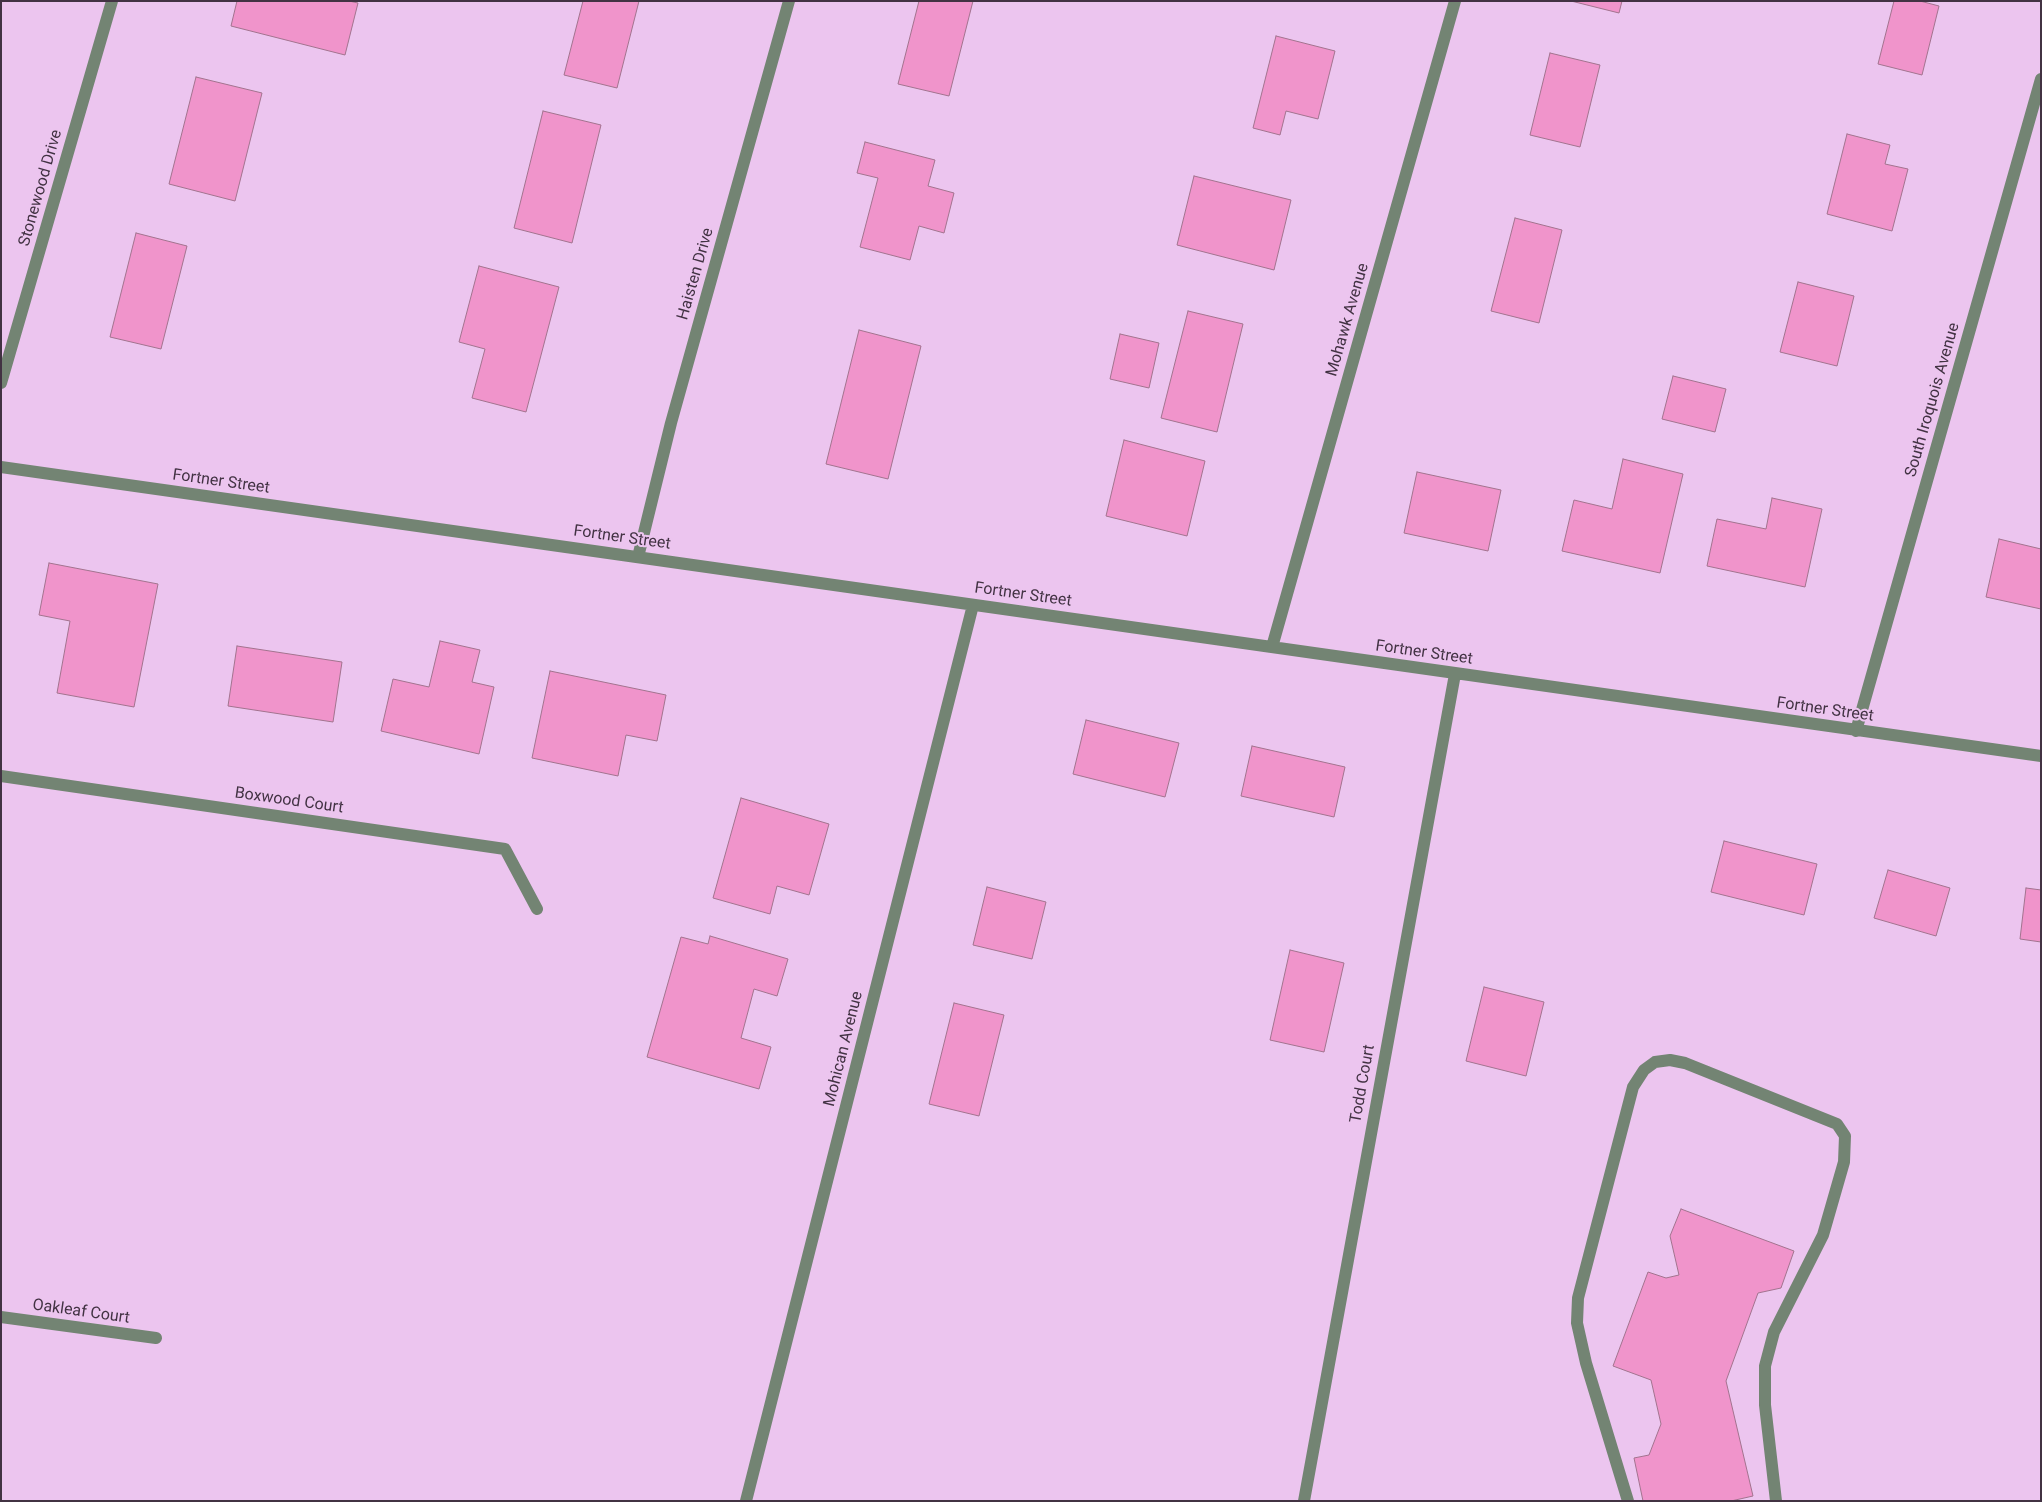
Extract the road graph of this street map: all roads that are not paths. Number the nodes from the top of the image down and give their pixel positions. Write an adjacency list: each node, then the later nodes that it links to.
1 (112, 1): 5 (street, Stonewood Drive)
2 (789, 1): 7 (street, Haisten Drive)
3 (1455, 1): 9 (street, Mohawk Avenue)
4 (2041, 79): 11 (street, South Iroquois Avenue)
5 (1, 383)
6 (1, 467): 7 (street, Fortner Street)
7 (638, 557): 8 (street, Fortner Street)
8 (973, 605): 9 (street, Fortner Street); 17 (street, Mohican Avenue)
9 (1272, 647): 10 (street, Fortner Street)
10 (1455, 674): 11 (street, Fortner Street); 18 (street, Todd Court)
11 (1856, 731): 12 (street, Fortner Street)
12 (2041, 756)
13 (1, 776): 14 (street, Boxwood Court)
14 (537, 909)
15 (1, 1317): 16 (street, Oakleaf Court)
16 (156, 1338)
17 (746, 1501)
18 (1304, 1501)
19 (1628, 1501): 20 (street)
20 (1776, 1501)

